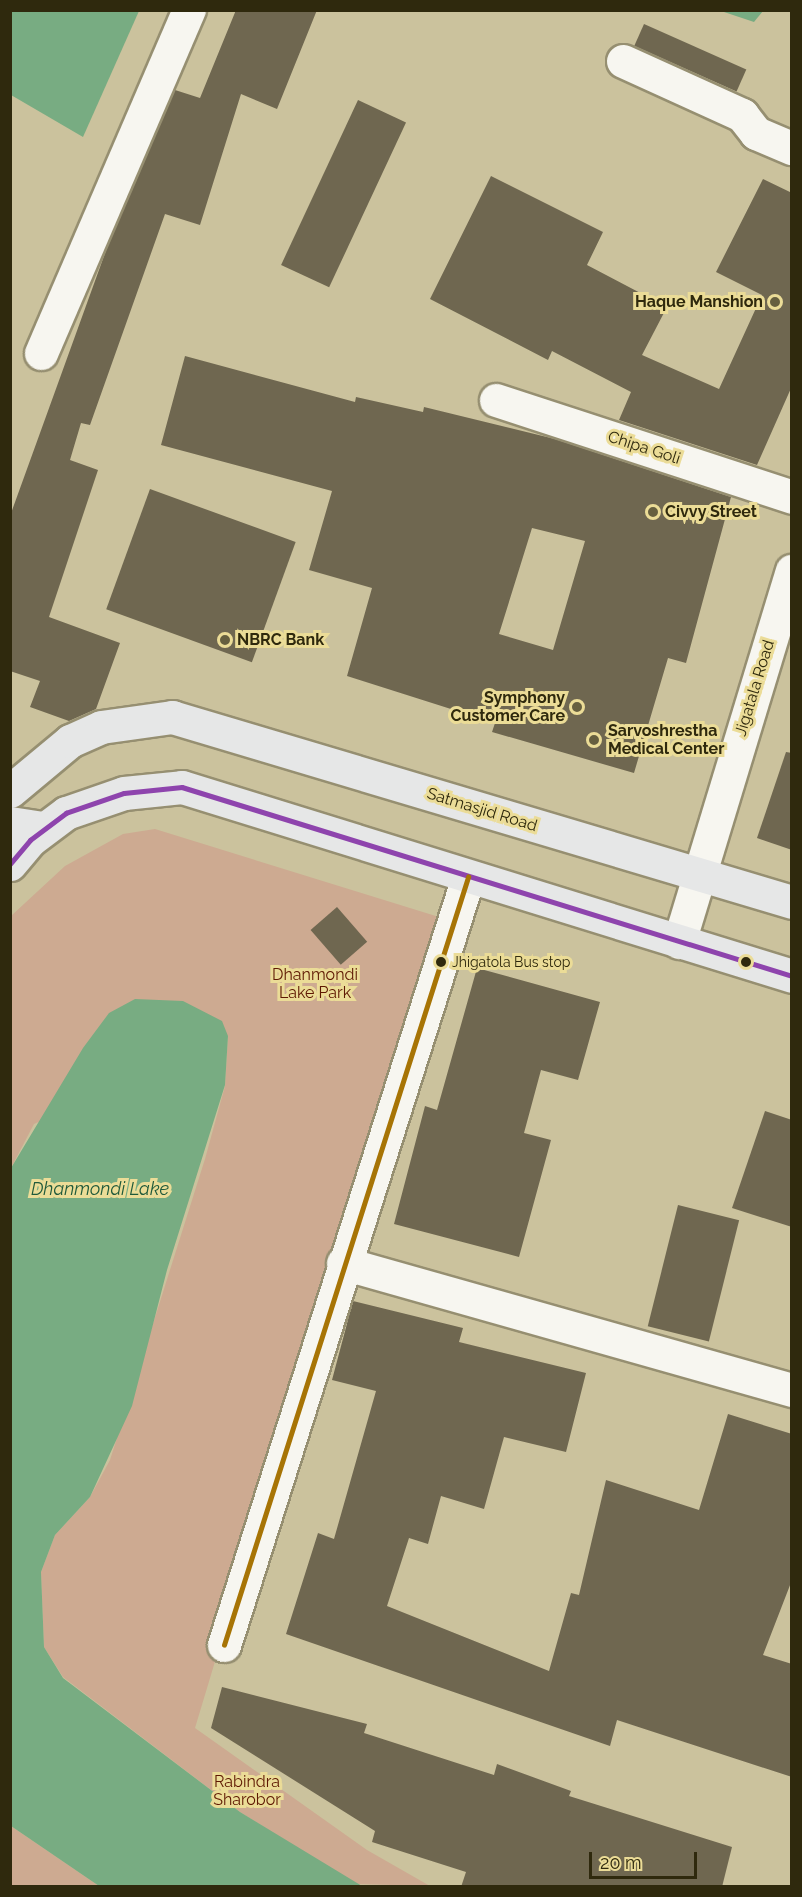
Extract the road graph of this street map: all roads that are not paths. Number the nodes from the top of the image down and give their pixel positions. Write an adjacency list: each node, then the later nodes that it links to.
1 (189, 10): 4 (street)
2 (623, 61): 3 (street)
3 (792, 148)
4 (41, 352)
5 (496, 400): 6 (street, Chipa Goli)
6 (792, 497)
7 (792, 571): 12 (street, Jigatala Road)
8 (14, 782): 10 (main road); 12 (main road, Satmasjid Road)
9 (10, 823): 10 (main road)
10 (44, 828): 11 (main road); 13 (main road)
11 (10, 864)
12 (698, 874): 14 (main road, Satmasjid Road); 15 (street, Jigatala Road)
13 (468, 877): 15 (main road); 17 (street)
14 (792, 902)
15 (679, 942): 16 (main road)
16 (792, 976)
17 (343, 1263): 18 (street); 19 (street)
18 (792, 1390)
19 (224, 1645)

